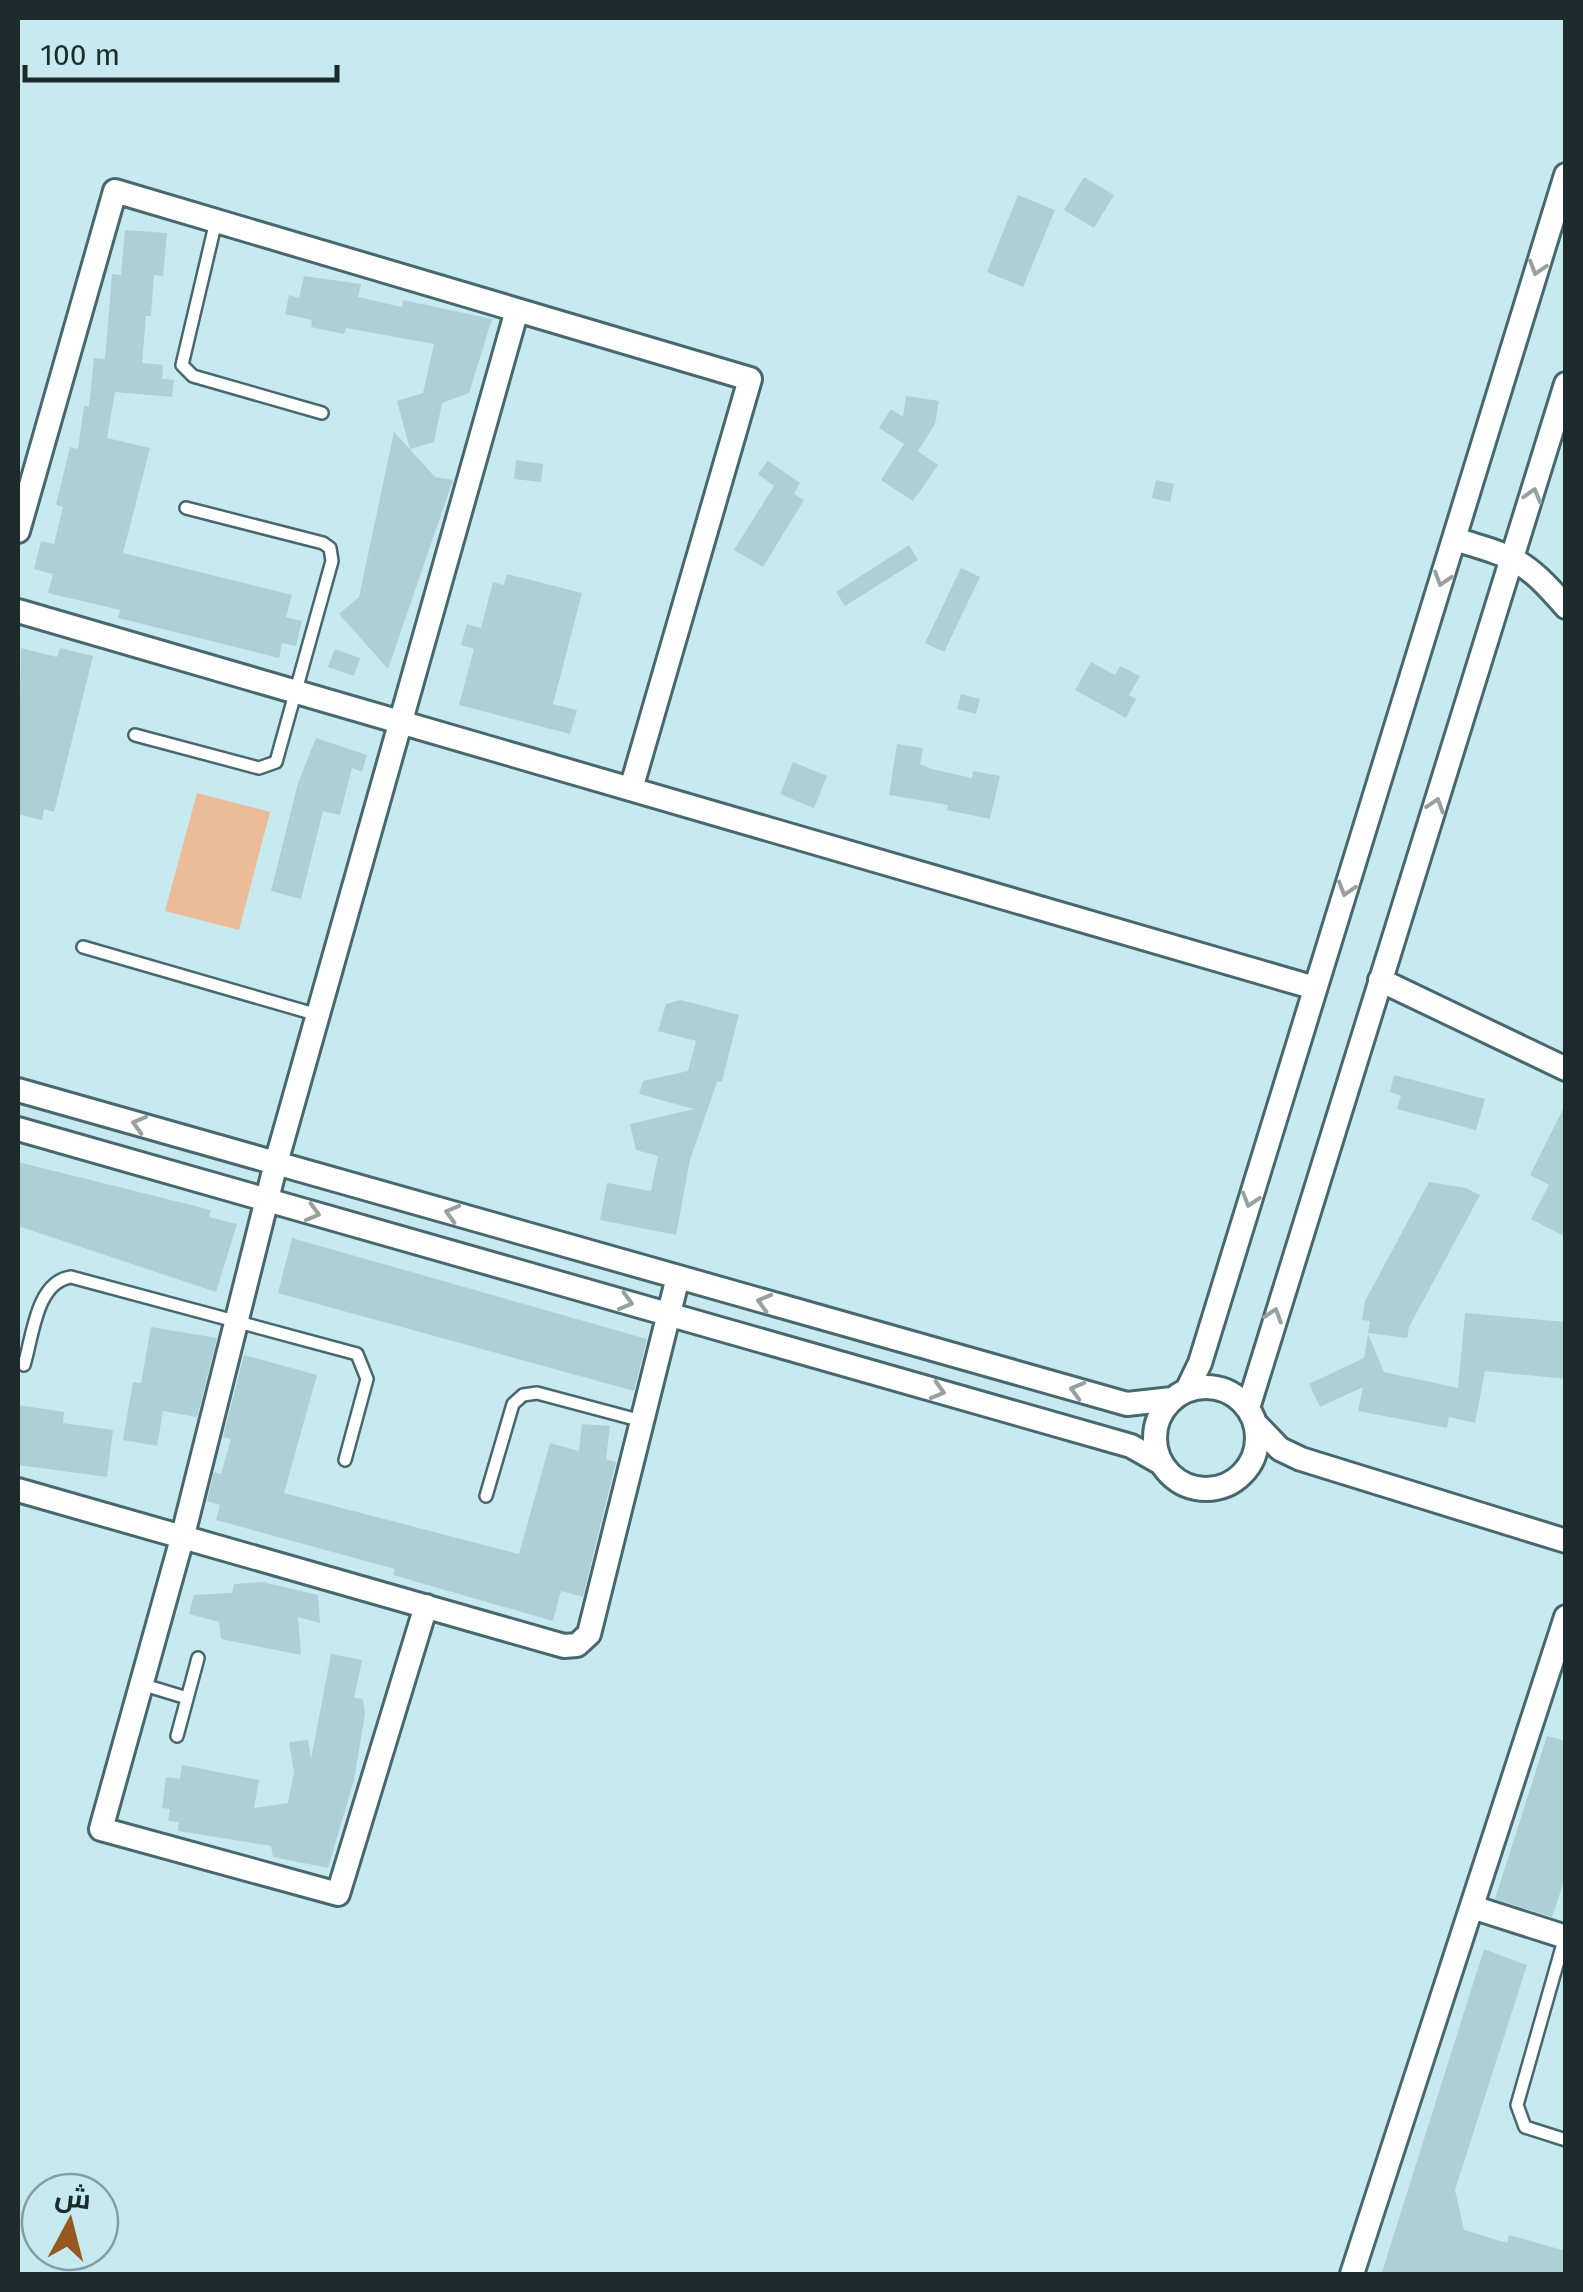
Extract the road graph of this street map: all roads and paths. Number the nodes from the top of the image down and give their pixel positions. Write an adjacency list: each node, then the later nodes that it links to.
1 (1566, 175): 8 (street, one-way to 8)
2 (216, 220): 3 (street); 5 (lane); 7 (street)
3 (517, 310): 13 (street); 15 (street)
4 (1566, 384): 9 (street, one-way to 4)
5 (322, 413)
6 (186, 508): 12 (lane)
7 (18, 531)
8 (1454, 539): 9 (street); 18 (street, one-way to 18)
9 (1515, 556): 10 (street); 17 (street, one-way to 9)
10 (1566, 607)
11 (18, 610): 12 (street)
12 (297, 692): 13 (street); 14 (lane)
13 (400, 722): 15 (street); 19 (street)
14 (136, 734)
15 (631, 789): 18 (street)
16 (83, 947): 19 (lane)
17 (1380, 980): 20 (street); 30 (street, one-way to 17)
18 (1315, 988): 29 (street, one-way to 29)
19 (318, 1015): 23 (street)
20 (1566, 1068)
21 (18, 1090): 23 (street, one-way to 21)
22 (18, 1129): 24 (street)
23 (276, 1163): 24 (street); 25 (street, one-way to 23)
24 (266, 1200): 26 (street, one-way to 26); 27 (street)
25 (678, 1277): 26 (street); 29 (street, one-way to 25)
26 (669, 1314): 31 (street); 34 (street, one-way to 34)
27 (236, 1320): 28 (lane); 32 (lane); 38 (street)
28 (24, 1365)
29 (1180, 1394): 30 (street); 34 (street)
30 (1251, 1416): 33 (street); 35 (street)
31 (642, 1421): 37 (lane); 40 (street)
32 (345, 1460)
33 (1301, 1460): 35 (street); 39 (street)
34 (1161, 1463): 35 (street)
35 (1246, 1469)
36 (18, 1490): 38 (street)
37 (486, 1496)
38 (183, 1535): 40 (street); 43 (street)
39 (1566, 1541)
40 (426, 1606): 43 (street)
41 (1566, 1617): 46 (street)
42 (198, 1658): 44 (lane)
43 (142, 1684): 44 (lane)
44 (187, 1698): 45 (lane)
45 (177, 1736)
46 (1472, 1907): 47 (street); 49 (street)
47 (1565, 1936): 48 (lane)
48 (1566, 2140)
49 (1352, 2274)

